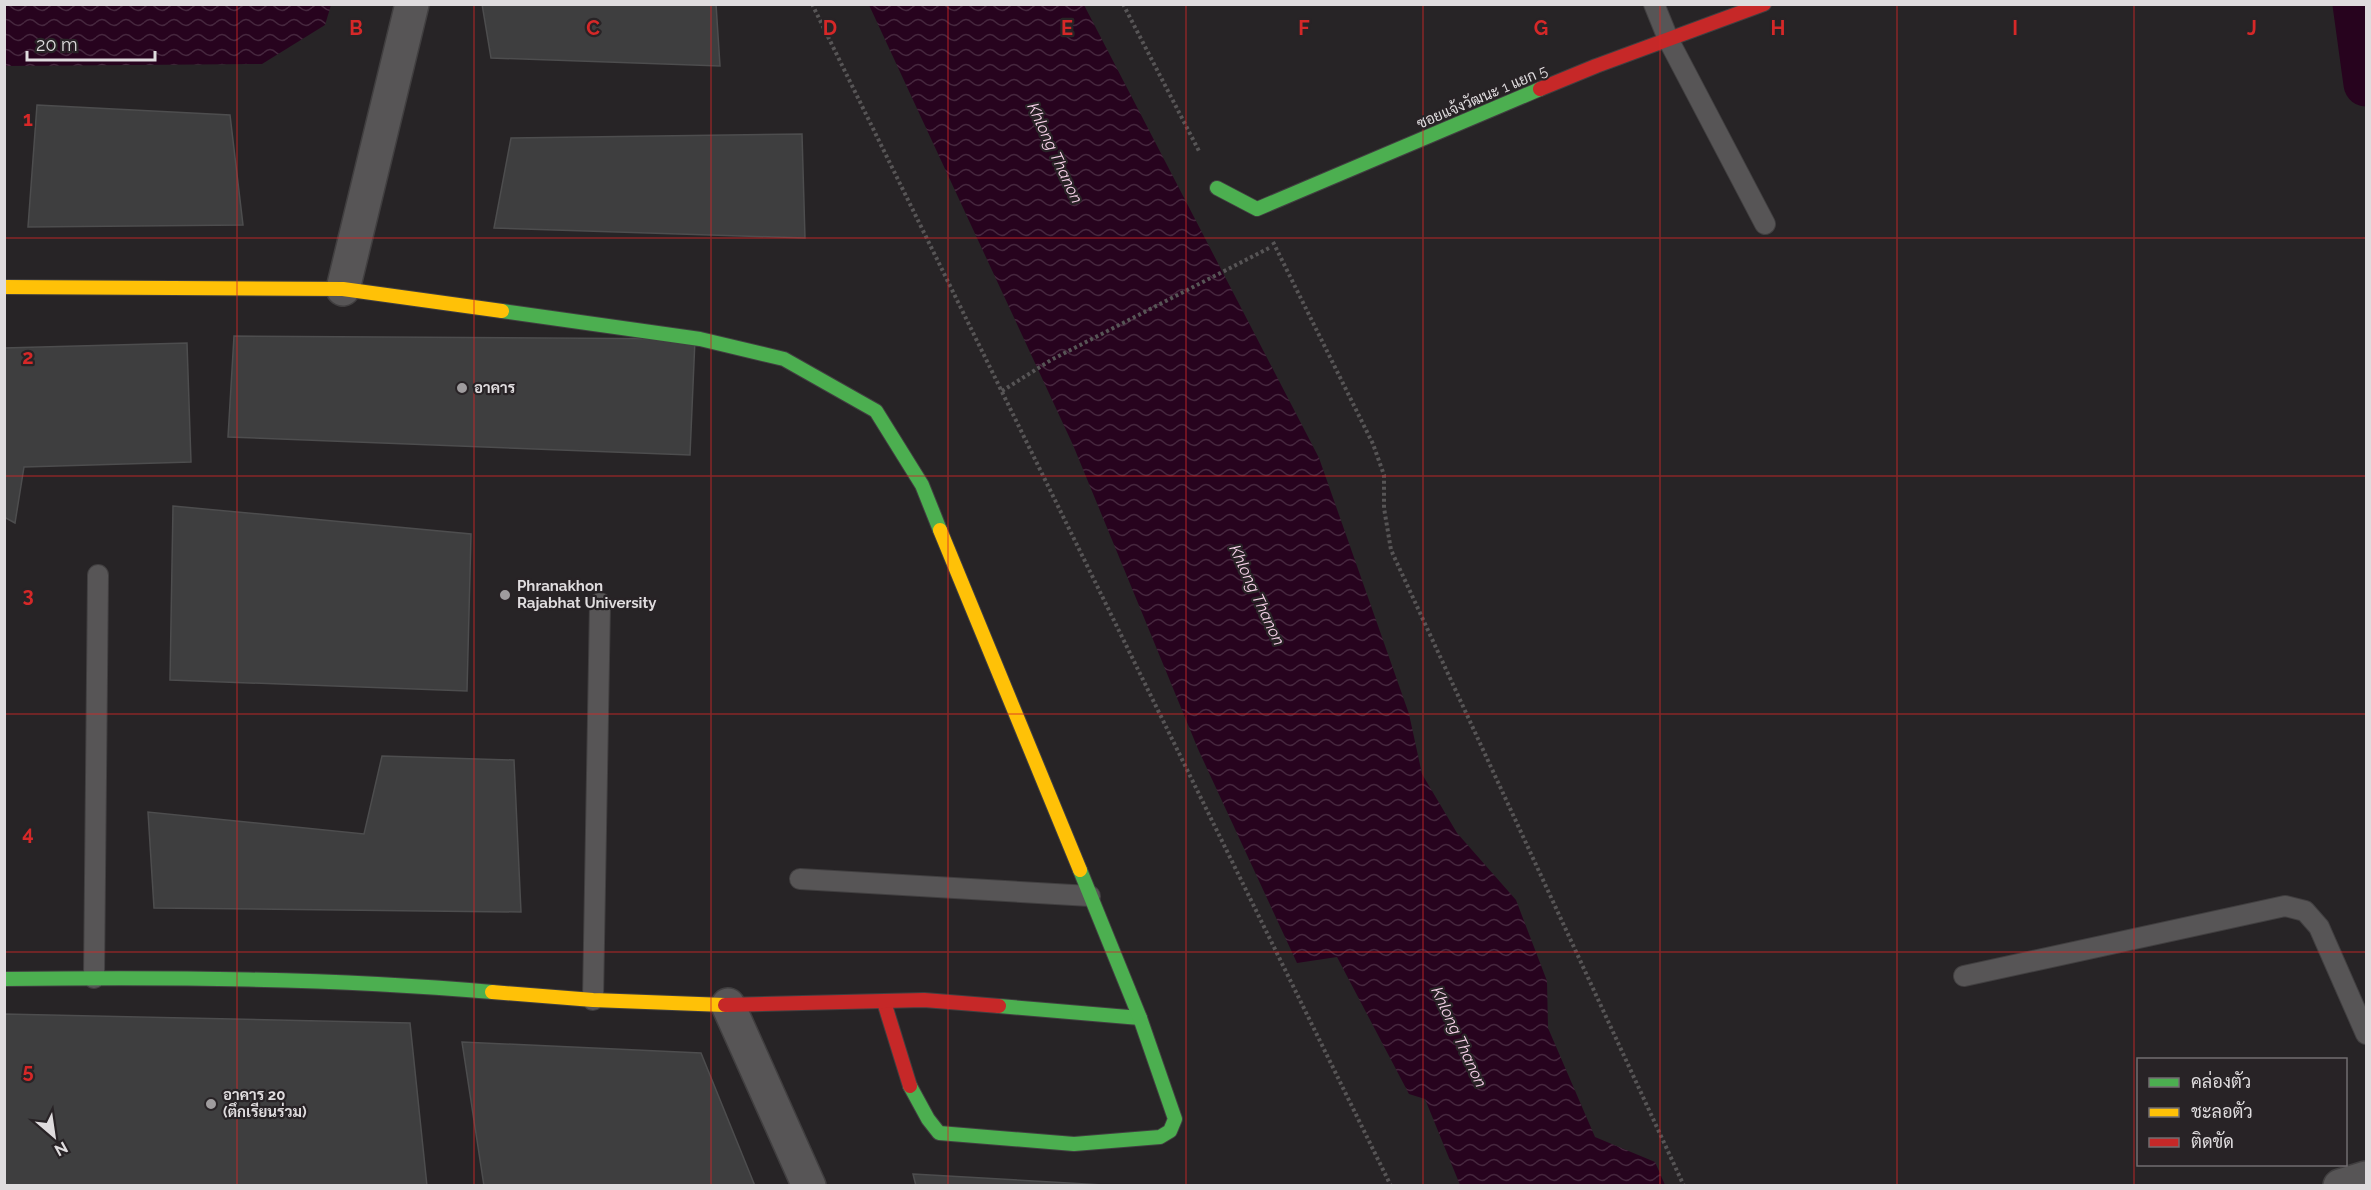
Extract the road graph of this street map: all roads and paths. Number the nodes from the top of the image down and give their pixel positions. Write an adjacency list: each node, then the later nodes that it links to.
1 (412, 4): 12 (street)
2 (812, 4): 13 (path)
3 (1124, 4): 7 (path)
4 (1654, 4): 6 (lane)
5 (1764, 4): 6 (street, ซอยแจ้งวัฒนะ 1 แยก 5)
6 (1669, 40): 8 (street, ซอยแจ้งวัฒนะ 1 แยก 5); 9 (lane)
7 (1217, 188): 8 (street)
8 (1257, 209): 10 (path)
9 (1765, 224)
10 (1274, 246): 13 (path); 29 (path)
11 (4, 287): 12 (street)
12 (343, 289): 17 (street)
13 (1002, 391): 28 (path)
14 (98, 575): 19 (lane)
15 (600, 603): 21 (lane)
16 (800, 879): 17 (lane)
17 (1090, 896): 24 (street)
18 (1964, 976): 25 (lane)
19 (94, 978): 20 (street); 21 (street)
20 (4, 980)
21 (593, 1000): 23 (street)
22 (884, 1002): 23 (street); 24 (street); 24 (street)
23 (728, 1005): 27 (street)
24 (1140, 1018)
25 (2367, 1034)
26 (2367, 1178): 30 (street)
27 (809, 1185)
28 (1391, 1185)
29 (1684, 1185)
30 (2340, 1185)

